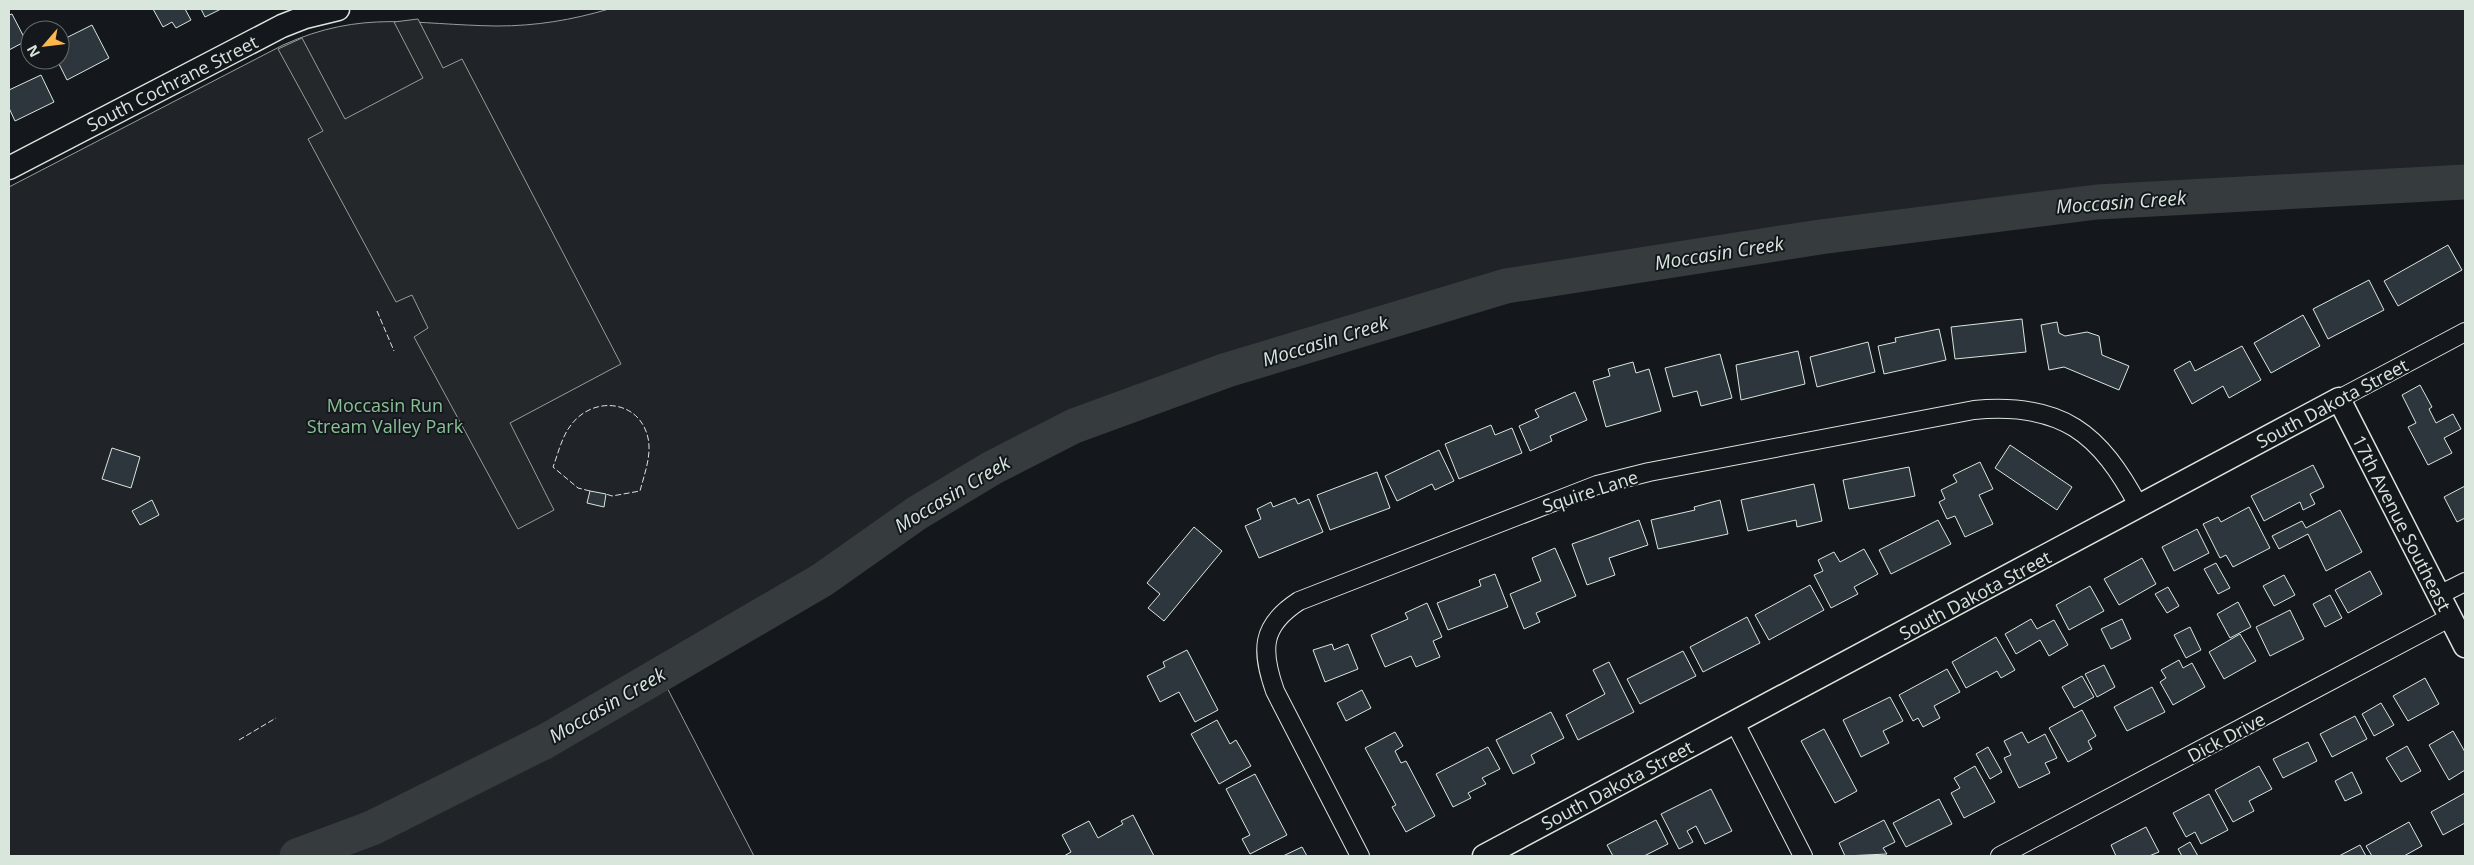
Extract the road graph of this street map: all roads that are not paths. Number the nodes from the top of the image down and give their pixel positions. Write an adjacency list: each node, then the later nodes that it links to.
1 (338, 9): 2 (street, South Cochrane Street)
2 (303, 13): 3 (street, South Cochrane Street)
3 (9, 168)
4 (2465, 332): 5 (street, South Dakota Street)
5 (2339, 400): 6 (street, South Dakota Street); 8 (street, 17th Avenue Southeast)
6 (2139, 507): 11 (street, South Dakota Street); 12 (street, Squire Lane)
7 (2465, 582): 8 (street)
8 (2439, 596): 9 (street, 17th Avenue Southeast)
9 (2451, 617): 10 (street, 17th Avenue Southeast); 15 (street, Dick Drive)
10 (2465, 646)
11 (1735, 722): 13 (street, South Dakota Street); 14 (street)
12 (1360, 856)
13 (1484, 856)
14 (1803, 856)
15 (2000, 856)

